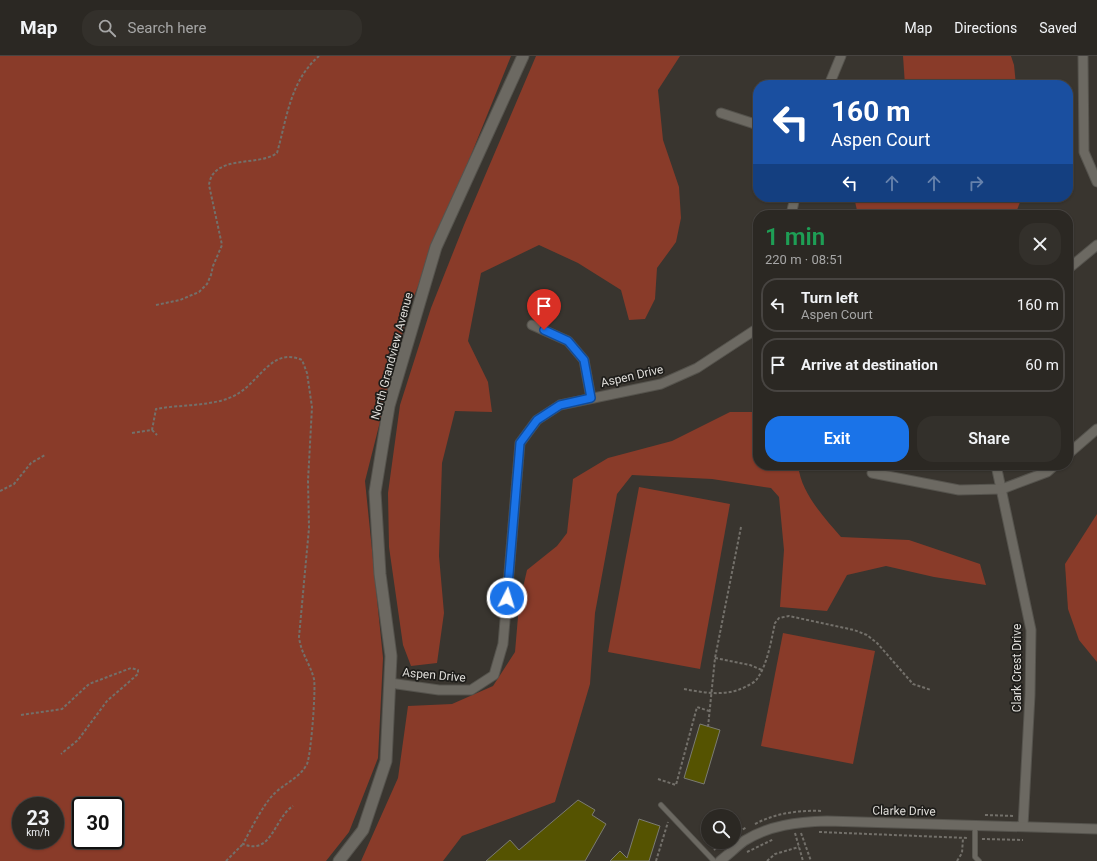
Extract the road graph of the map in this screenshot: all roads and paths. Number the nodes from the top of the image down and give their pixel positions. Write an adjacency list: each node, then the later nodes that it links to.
1 (318, 56): 11 (path)
2 (523, 56): 29 (street, North Grandview Avenue)
3 (841, 56): 5 (street)
4 (1083, 56): 8 (street)
5 (830, 80)
6 (721, 112): 7 (street)
7 (753, 123)
8 (1097, 182)
9 (1097, 245): 10 (street)
10 (1073, 265)
11 (156, 305)
12 (532, 325): 14 (street)
13 (753, 331): 14 (street, Aspen Drive)
14 (591, 398): 29 (street, Aspen Drive)
15 (1097, 429): 19 (street)
16 (152, 430): 17 (path); 18 (path); 51 (path)
17 (132, 433)
18 (157, 435)
19 (1073, 450)
20 (45, 455): 25 (path)
21 (997, 470): 24 (street, Clark Crest Drive)
22 (1049, 470): 24 (street)
23 (872, 473): 24 (street)
24 (1002, 489): 42 (street, Clark Crest Drive)
25 (0, 491)
26 (741, 527): 27 (path)
27 (715, 658): 28 (path); 32 (path)
28 (762, 670): 31 (path); 32 (path)
29 (390, 683): 55 (street, North Grandview Avenue)
30 (684, 689): 32 (path)
31 (932, 690)
32 (710, 694): 33 (path)
33 (709, 711): 35 (path); 37 (path)
34 (21, 715): 36 (path)
35 (708, 727)
36 (61, 754)
37 (658, 779)
38 (661, 805): 40 (lane)
39 (293, 806): 51 (path)
40 (670, 815): 56 (path); 57 (lane)
41 (975, 824): 42 (street, Clarke Drive); 49 (lane); 58 (street, Clarke Drive)
42 (1023, 826): 43 (street, Clarke Drive)
43 (1097, 829)
44 (814, 832): 48 (path)
45 (795, 833): 46 (path); 52 (path); 61 (path)
46 (788, 835)
47 (781, 836): 53 (path)
48 (963, 838): 49 (path); 62 (path)
49 (975, 838): 50 (path); 63 (lane)
50 (1023, 840)
51 (243, 844): 54 (path)
52 (799, 847): 59 (path); 60 (path)
53 (741, 856)
54 (226, 861)
55 (338, 861)
56 (656, 861)
57 (714, 861)
58 (720, 861)
59 (767, 861)
60 (803, 861)
61 (811, 861)
62 (957, 861)
63 (979, 861)

